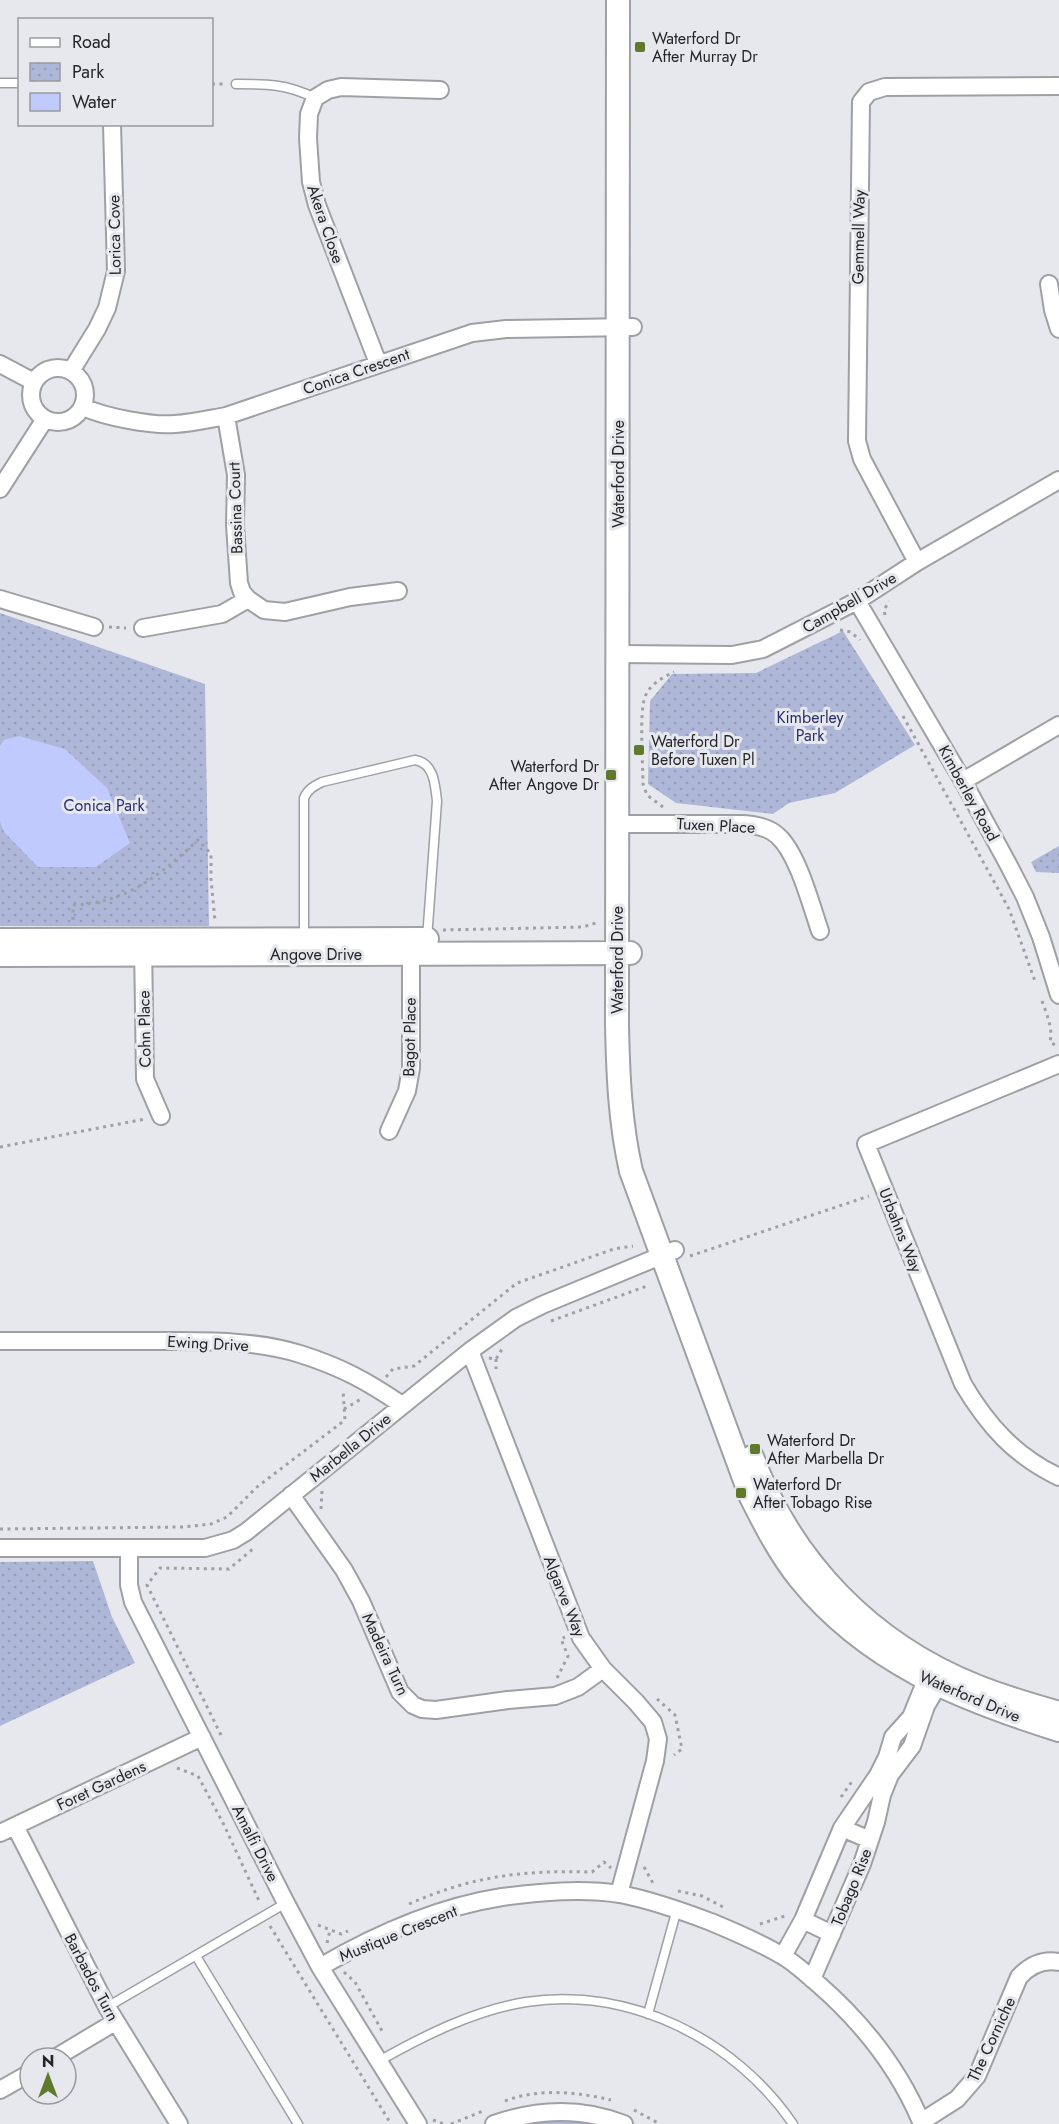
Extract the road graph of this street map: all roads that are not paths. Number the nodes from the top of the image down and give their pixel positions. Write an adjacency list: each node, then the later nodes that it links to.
1 (618, 0): 11 (street, Waterford Drive)
2 (632, 0): 11 (street, Waterford Drive)
3 (0, 83): 4 (lane)
4 (18, 83)
5 (236, 84): 8 (lane)
6 (1059, 86): 22 (street, Gemmell Way)
7 (440, 90): 8 (street)
8 (315, 98): 13 (street, Akera Close)
9 (112, 126): 15 (street, Lorica Cove)
10 (1049, 284): 12 (street)
11 (626, 327): 13 (street, Conica Crescent); 29 (street, Waterford Drive)
12 (1059, 329)
13 (378, 363): 18 (street, Conica Crescent)
14 (0, 364): 16 (street)
15 (71, 371): 16 (street); 17 (street)
16 (34, 382): 19 (street)
17 (83, 407): 18 (street, Conica Crescent); 19 (street)
18 (226, 416): 25 (street, Bassina Court)
19 (45, 419): 21 (street)
20 (1059, 480): 22 (street, Campbell Drive)
21 (0, 489)
22 (917, 562): 26 (street, Campbell Drive)
23 (398, 591): 25 (street)
24 (0, 599): 27 (street)
25 (248, 599): 28 (street)
26 (857, 601): 29 (street, Campbell Drive); 31 (street, Kimberley Road)
27 (94, 627)
28 (143, 628)
29 (625, 654): 32 (street, Waterford Drive)
30 (1059, 725): 31 (street)
31 (963, 781): 40 (street, Kimberley Road)
32 (625, 824): 33 (street, Tuxen Place); 36 (street, Waterford Drive)
33 (820, 932)
34 (304, 938): 37 (street, Angove Drive); 37 (lane); 38 (street, Angove Drive)
35 (0, 940): 38 (street, Angove Drive)
36 (624, 944): 37 (street, Angove Drive); 44 (street, Waterford Drive)
37 (419, 946): 38 (street, Angove Drive); 43 (street, Bagot Place)
38 (143, 947): 39 (street, Angove Drive); 42 (street, Cohn Place)
39 (0, 955)
40 (1059, 995)
41 (1059, 1064): 48 (street, Urbahns Way)
42 (161, 1116)
43 (389, 1131)
44 (672, 1255): 46 (street, Marbella Drive); 53 (street, Waterford Drive)
45 (0, 1341): 47 (street, Ewing Drive)
46 (472, 1355): 47 (street, Marbella Drive); 52 (street, Algarve Way)
47 (402, 1405): 49 (street, Marbella Drive)
48 (1059, 1477)
49 (295, 1501): 51 (street, Marbella Drive); 52 (street, Madeira Turn)
50 (0, 1548): 51 (street, Marbella Drive)
51 (129, 1548): 56 (street, Amalfi Drive)
52 (603, 1669): 60 (street, Algarve Way)
53 (935, 1675): 54 (street, Waterford Drive); 55 (street, Waterford Drive); 57 (street, Tobago Rise); 59 (street, Tobago Rise)
54 (1059, 1713)
55 (1059, 1730)
56 (202, 1737): 58 (street, Foret Gardens); 61 (street, Amalfi Drive)
57 (842, 1828): 59 (street, Tobago Rise); 63 (street, Tobago Rise)
58 (7, 1829): 70 (street, Barbados Turn)
59 (870, 1840): 64 (street, Tobago Rise)
60 (619, 1894): 62 (street, Mustique Crescent); 68 (street, Mustique Crescent)
61 (286, 1903): 65 (lane); 68 (street, Amalfi Drive)
62 (677, 1909): 66 (street, Mustique Crescent); 71 (lane)
63 (803, 1920): 64 (street, Tobago Rise); 66 (street, Tobago Rise)
64 (832, 1934): 69 (street, Tobago Rise)
65 (196, 1956): 70 (lane); 79 (lane)
66 (783, 1956): 69 (street, Mustique Crescent)
67 (1059, 1962): 77 (street, The Corniche)
68 (320, 1967): 74 (street, Amalfi Drive)
69 (812, 1979): 77 (street, Mustique Crescent)
70 (107, 2007): 72 (street, Barbados Turn)
71 (648, 2014): 74 (lane); 83 (lane)
72 (115, 2022): 73 (street); 78 (street, Barbados Turn)
73 (75, 2046)
74 (386, 2057): 80 (street, Amalfi Drive)
75 (18, 2080): 76 (street)
76 (0, 2090)
77 (922, 2123)
78 (179, 2124)
79 (298, 2124)
80 (418, 2124)
81 (494, 2124): 82 (street)
82 (624, 2124)
83 (793, 2124)

